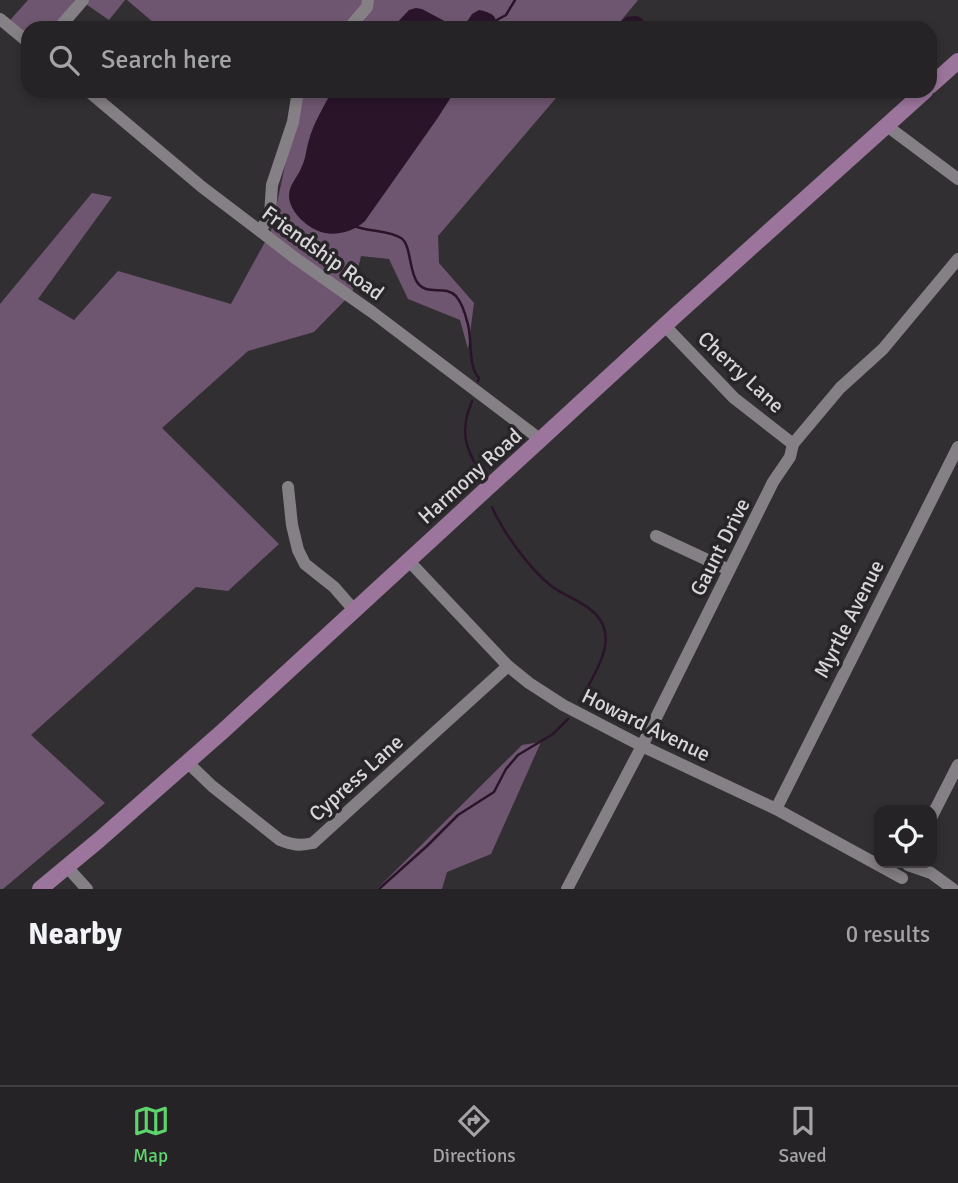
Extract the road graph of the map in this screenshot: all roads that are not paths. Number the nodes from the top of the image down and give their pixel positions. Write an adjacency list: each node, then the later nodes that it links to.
1 (83, 0): 4 (street)
2 (368, 0): 5 (street)
3 (0, 19): 6 (street)
4 (65, 21)
5 (355, 21)
6 (21, 36)
7 (958, 61): 8 (main road)
8 (937, 80)
9 (96, 98): 14 (street, Friendship Road)
10 (297, 98): 14 (street)
11 (917, 98): 12 (main road, Harmony Road)
12 (887, 126): 13 (street); 16 (main road, Harmony Road)
13 (958, 179)
14 (260, 231): 17 (street, Friendship Road)
15 (958, 259): 18 (street, Gaunt Drive)
16 (665, 326): 17 (main road, Harmony Road); 18 (street, Cherry Lane)
17 (541, 440): 22 (main road, Harmony Road)
18 (793, 444): 23 (street, Gaunt Drive)
19 (958, 447): 30 (street, Myrtle Avenue)
20 (288, 487): 24 (street)
21 (656, 536): 23 (street)
22 (408, 560): 24 (main road, Harmony Road); 25 (street, Howard Avenue)
23 (729, 570): 26 (street, Gaunt Drive)
24 (354, 610): 27 (main road, Harmony Road)
25 (508, 666): 26 (street, Howard Avenue); 27 (street, Cypress Lane)
26 (642, 746): 30 (street, Howard Avenue); 36 (street, Gaunt Drive)
27 (187, 762): 31 (main road, Harmony Road)
28 (957, 770): 29 (street)
29 (937, 807)
30 (776, 809): 33 (street, Howard Avenue)
31 (67, 867): 34 (main road, Harmony Road); 35 (street)
32 (918, 868): 37 (street)
33 (899, 883)
34 (40, 889)
35 (87, 889)
36 (567, 889)
37 (953, 889)

